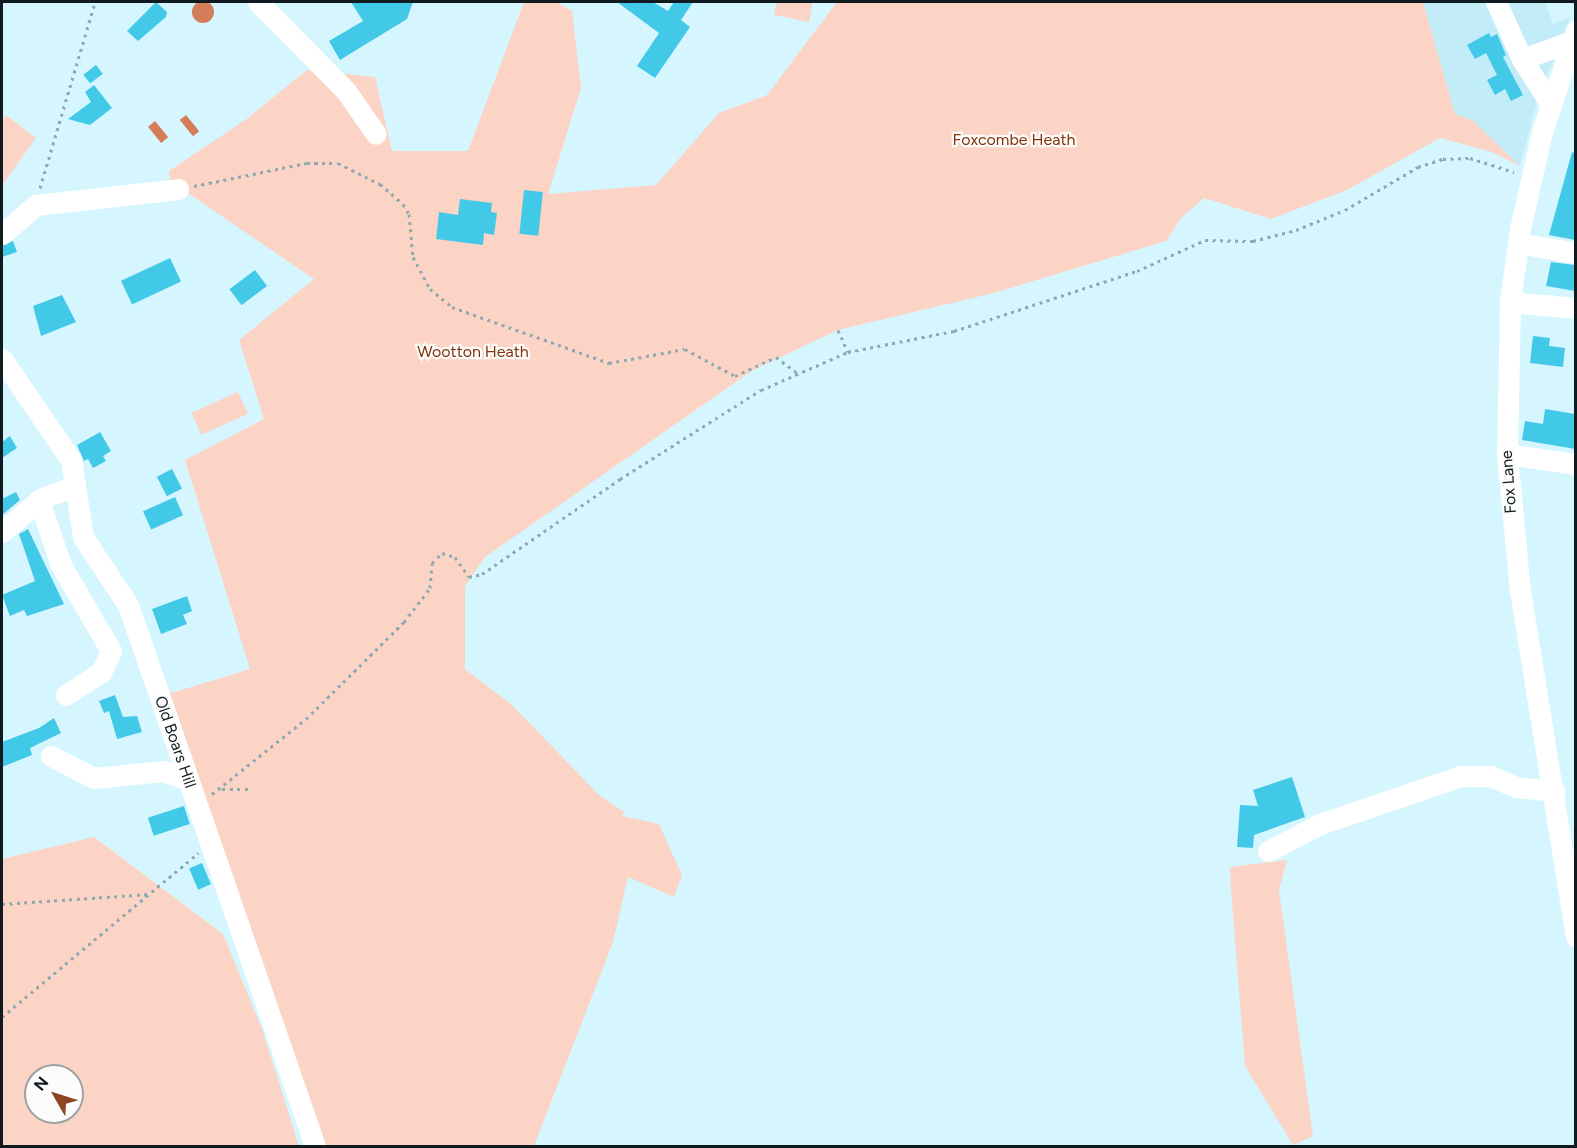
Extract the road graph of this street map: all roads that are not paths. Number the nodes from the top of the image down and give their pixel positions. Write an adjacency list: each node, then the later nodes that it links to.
1 (258, 2): 6 (street)
2 (1496, 2): 4 (street)
3 (1574, 36): 4 (street); 5 (street, Fox Lane)
4 (1522, 59): 5 (street)
5 (1551, 105): 9 (street, Fox Lane)
6 (376, 134)
7 (178, 189): 8 (street)
8 (2, 234)
9 (1518, 243): 10 (street); 11 (street, Fox Lane)
10 (1575, 253)
11 (1510, 302): 12 (street); 14 (street, Fox Lane)
12 (1575, 308)
13 (3, 364): 16 (street, Old Boars Hill)
14 (1507, 454): 15 (street); 22 (street, Fox Lane)
15 (1575, 464)
16 (75, 486): 17 (street); 21 (street, Old Boars Hill)
17 (39, 500): 18 (street); 19 (street)
18 (2, 531)
19 (66, 695)
20 (51, 756): 21 (street)
21 (188, 780): 25 (street, Old Boars Hill)
22 (1555, 791): 23 (street); 24 (street, Fox Lane)
23 (1268, 851)
24 (1575, 936)
25 (315, 1146)

